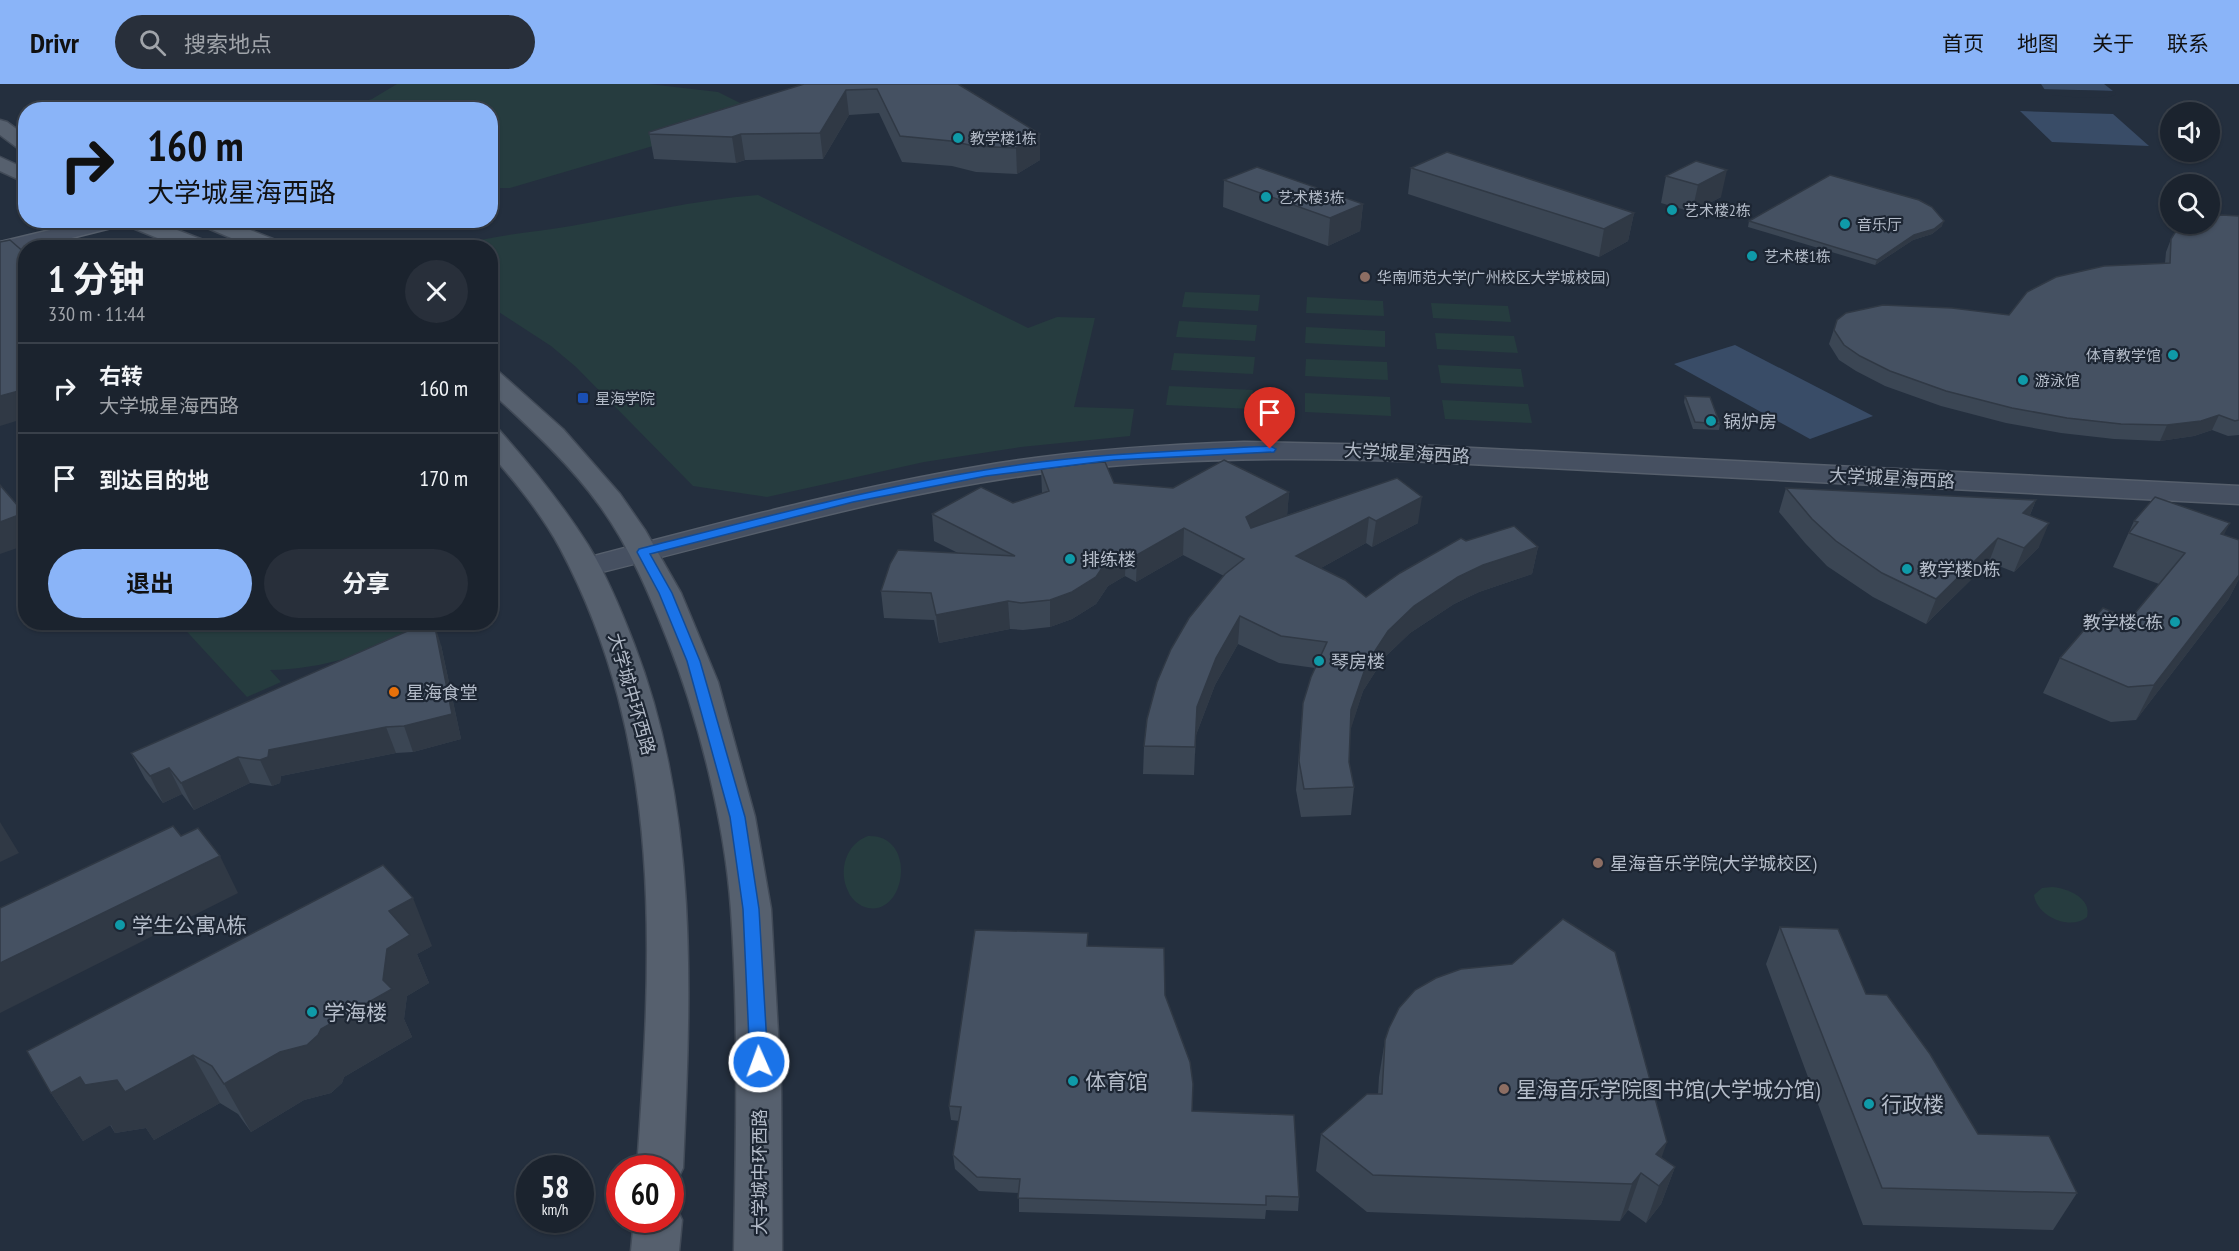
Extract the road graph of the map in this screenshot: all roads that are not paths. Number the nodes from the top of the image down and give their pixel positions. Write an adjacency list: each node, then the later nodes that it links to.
1 (0, 126): 2 (main road)
2 (18, 139)
3 (0, 163): 4 (main road)
4 (18, 173)
5 (87, 228): 8 (street)
6 (151, 228): 9 (main road)
7 (225, 228): 10 (main road)
8 (37, 240)
9 (183, 240)
10 (255, 240)
11 (18, 245): 12 (street)
12 (0, 249)
13 (498, 384): 15 (main road, 大学城中环西路)
14 (498, 445): 16 (main road, 大学城中环西路)
15 (580, 463): 16 (main road); 18 (main road, 大学城中环西路)
16 (530, 480): 19 (main road, 大学城中环西路)
17 (2239, 495): 18 (street, 大学城星海西路)
18 (643, 552): 19 (street, 大学城星海西路); 23 (main road, 大学城中环西路)
19 (586, 567): 20 (main road, 大学城中环西路)
20 (661, 1155)
21 (657, 1233): 22 (main road)
22 (655, 1251)
23 (758, 1251)

